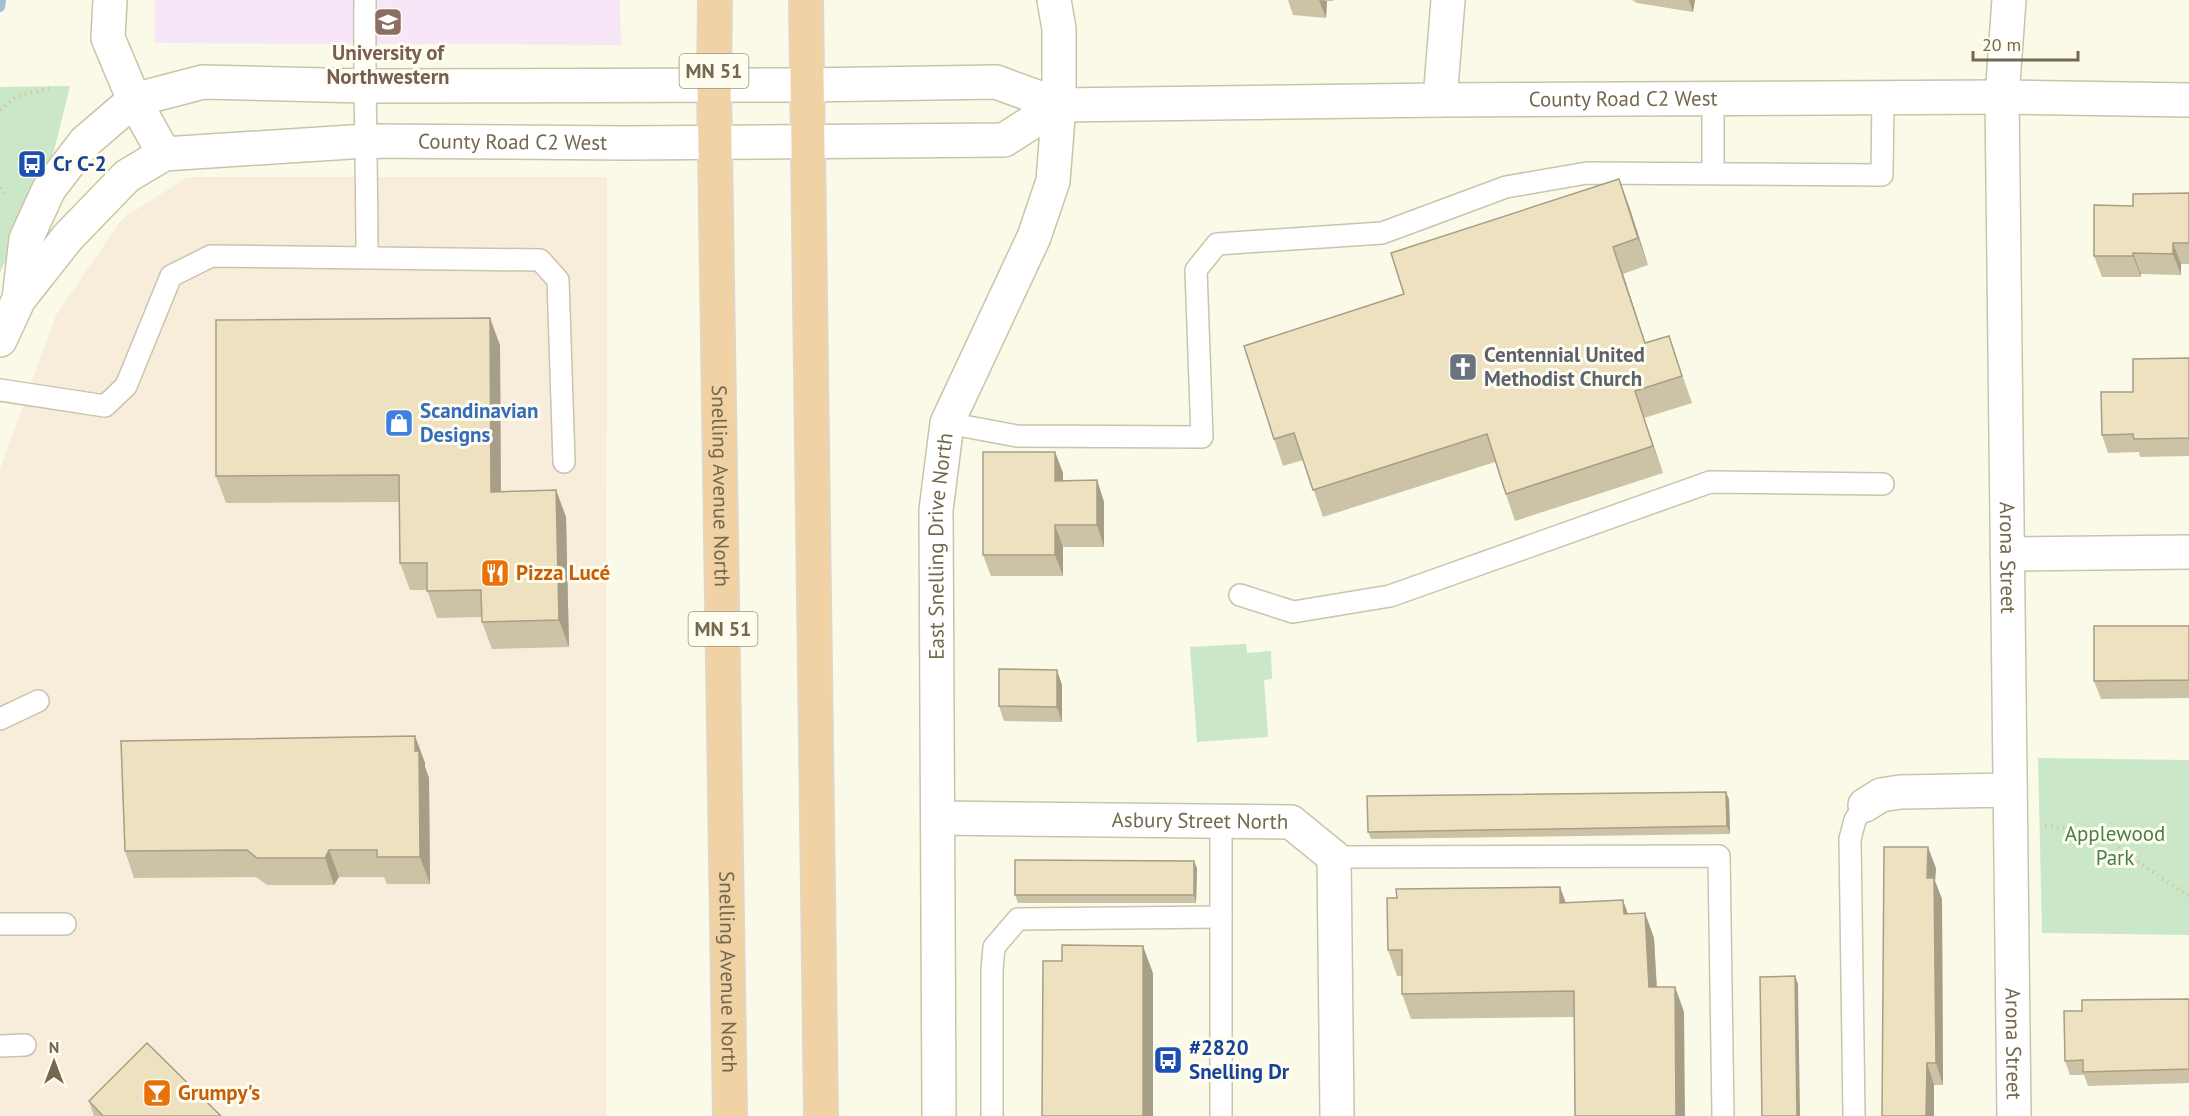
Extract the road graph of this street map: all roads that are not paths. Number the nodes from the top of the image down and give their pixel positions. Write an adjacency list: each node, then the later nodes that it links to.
1 (110, 0): 14 (street)
2 (366, 0): 10 (lane)
3 (715, 0): 8 (highway, Snelling Avenue North / MN 51)
4 (806, 0): 9 (highway)
5 (1054, 0): 17 (street, East Snelling Drive North)
6 (1448, 0): 15 (street)
7 (2010, 0): 11 (street, Arona Street)
8 (714, 84): 9 (street, County Road C2 West); 10 (street, County Road C2 West); 19 (highway, Snelling Avenue North / MN 51)
9 (806, 85): 17 (street, County Road C2 West); 20 (highway)
10 (364, 86): 14 (street, County Road C2 West); 18 (lane)
11 (2002, 97): 12 (street, County Road C2 West); 16 (street, County Road C2 West); 31 (street, Arona Street)
12 (1883, 98): 13 (street, County Road C2 West); 22 (lane)
13 (1713, 99): 15 (street, County Road C2 West); 22 (lane)
14 (134, 100): 21 (street); 24 (street)
15 (1440, 100): 17 (street, County Road C2 West)
16 (2189, 100)
17 (1059, 105): 20 (street, County Road C2 West); 27 (street, East Snelling Drive North)
18 (366, 141): 19 (street, County Road C2 West); 21 (street, County Road C2 West); 23 (lane)
19 (715, 142): 20 (street, County Road C2 West); 45 (highway, Snelling Avenue North / MN 51)
20 (807, 142): 46 (highway)
21 (164, 154): 24 (street, County Road C2 West)
22 (1713, 173): 27 (lane)
23 (367, 258): 26 (lane); 28 (lane)
24 (20, 299): 25 (street)
25 (0, 340)
26 (0, 390)
27 (947, 423): 37 (street, East Snelling Drive North)
28 (564, 462)
29 (1883, 484): 32 (lane)
30 (2189, 552): 31 (street)
31 (2007, 554): 35 (street, Arona Street)
32 (1240, 595)
33 (38, 701): 34 (lane)
34 (0, 719)
35 (2010, 790): 36 (street); 53 (street, Arona Street)
36 (1865, 805): 52 (lane)
37 (938, 818): 38 (street, Asbury Street North); 47 (street, East Snelling Drive North)
38 (1221, 821): 39 (street, Asbury Street North); 40 (lane)
39 (1334, 857): 50 (street); 51 (lane)
40 (1221, 917): 48 (lane); 49 (lane)
41 (0, 924): 42 (lane)
42 (65, 924)
43 (25, 1045): 44 (lane)
44 (0, 1046)
45 (730, 1116)
46 (821, 1116)
47 (939, 1116)
48 (992, 1116)
49 (1221, 1116)
50 (1337, 1116)
51 (1723, 1116)
52 (1854, 1116)
53 (2014, 1116)

